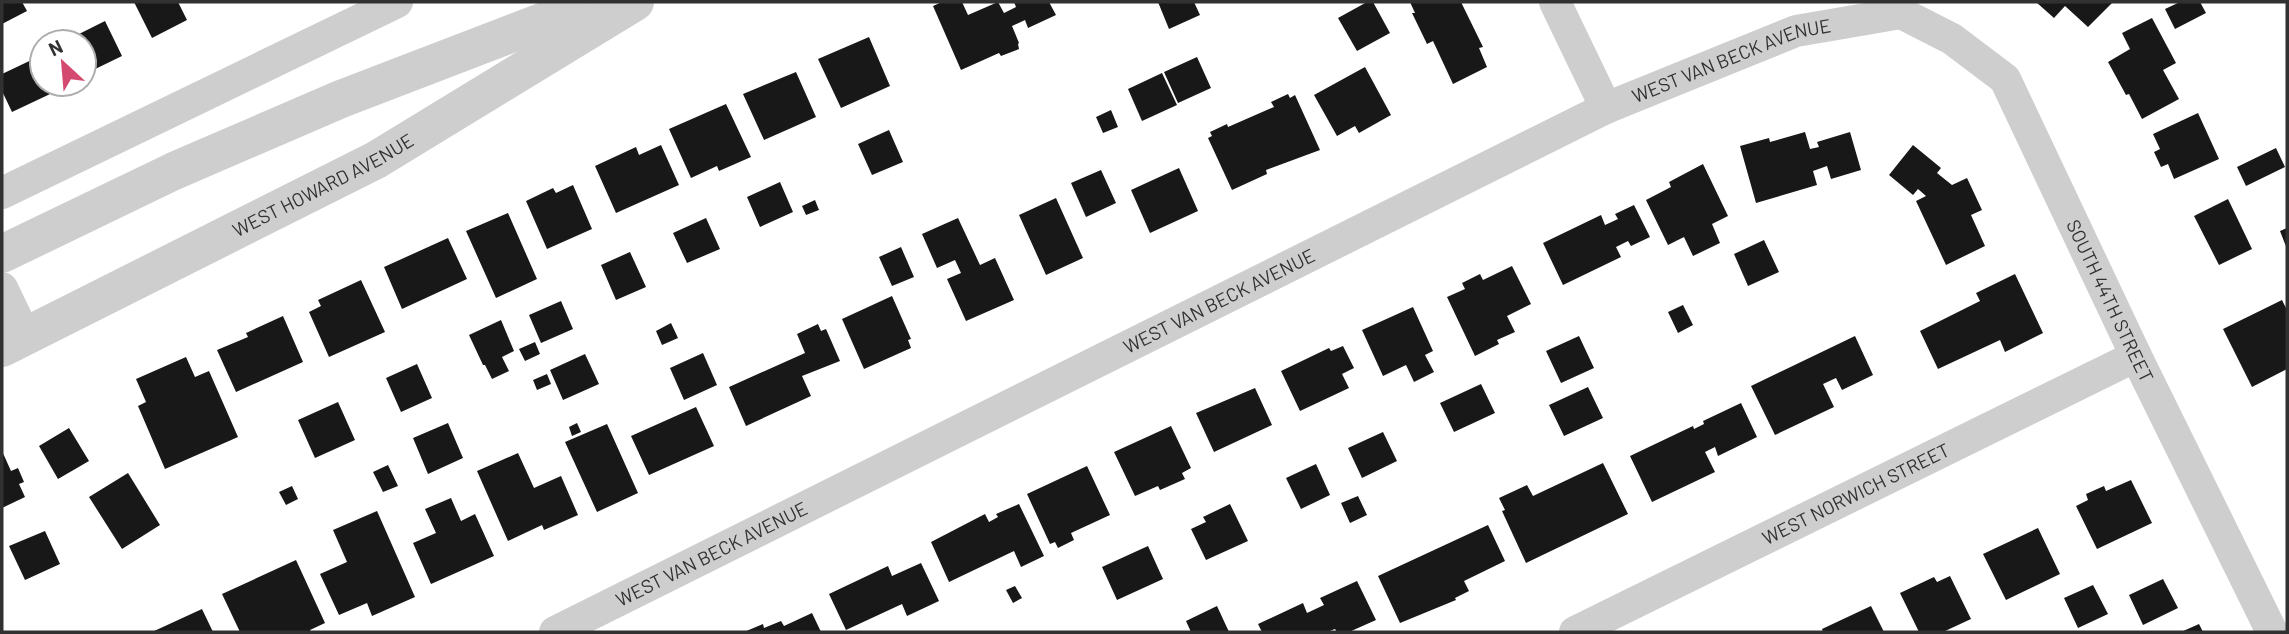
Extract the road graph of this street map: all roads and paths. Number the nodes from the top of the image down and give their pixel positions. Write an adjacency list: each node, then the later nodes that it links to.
1 (397, 2): 7 (street)
2 (594, 2): 8 (street)
3 (635, 2): 10 (street, WEST HOWARD AVENUE)
4 (1555, 2): 6 (street)
5 (1901, 13): 6 (street, WEST VAN BECK AVENUE); 11 (street, SOUTH 44TH STREET)
6 (1606, 108): 12 (street, WEST VAN BECK AVENUE)
7 (2, 193)
8 (2, 254)
9 (2, 288): 10 (street)
10 (13, 342)
11 (2136, 356): 13 (street, WEST NORWICH STREET); 14 (street, SOUTH 44TH STREET)
12 (555, 632)
13 (1575, 632)
14 (2273, 632)

